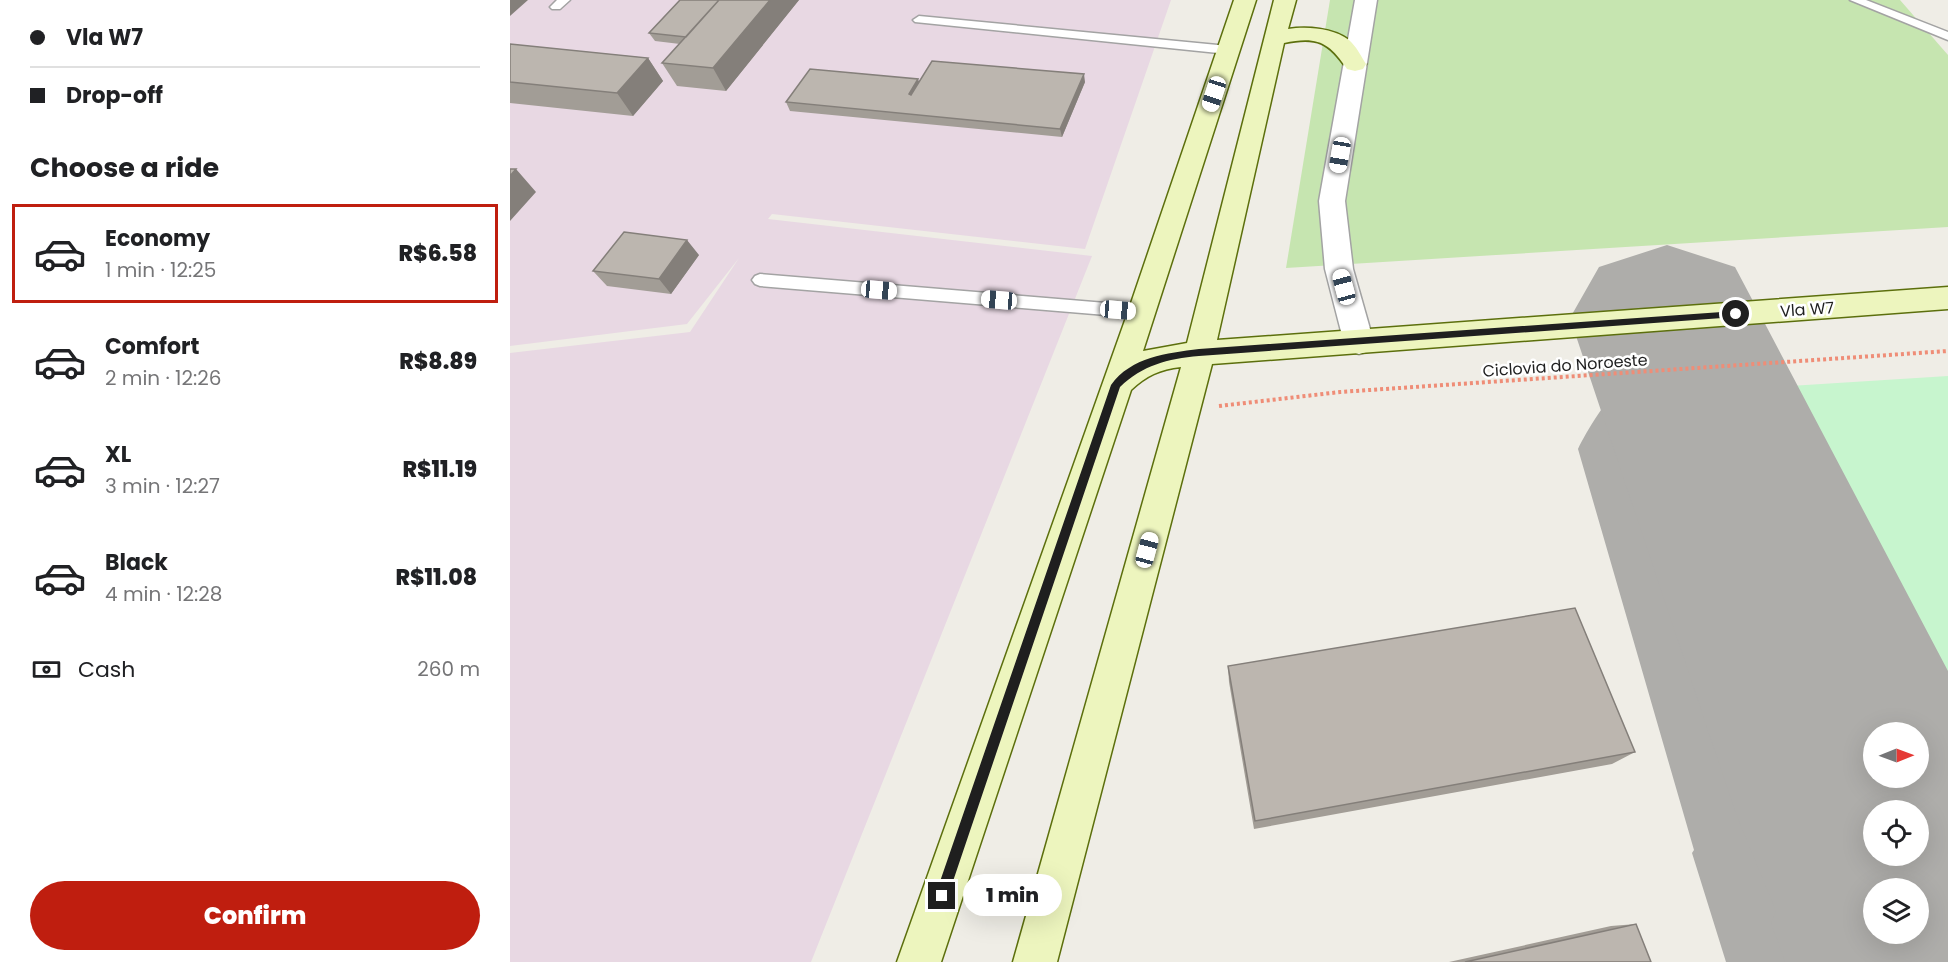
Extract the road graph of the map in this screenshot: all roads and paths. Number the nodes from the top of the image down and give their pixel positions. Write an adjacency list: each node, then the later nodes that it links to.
1 (1245, 0): 8 (main road)
2 (1286, 0): 7 (main road)
3 (1366, 0): 9 (street)
4 (1856, 0): 6 (lane)
5 (919, 20): 8 (lane)
6 (1948, 36)
7 (1274, 39): 9 (main road); 12 (main road)
8 (1228, 50): 13 (main road)
9 (1355, 64): 14 (street)
10 (760, 280): 13 (lane)
11 (1948, 298): 14 (main road, Vla W7)
12 (1209, 309): 15 (main road); 17 (main road)
13 (1142, 312): 18 (main road)
14 (1359, 343): 15 (main road, Vla W7)
15 (1267, 349): 17 (main road, Vla W7); 19 (main road)
16 (1948, 351): 19 (path, Ciclovia do Noroeste)
17 (1199, 353): 18 (main road, Vla W7); 19 (main road)
18 (1116, 385): 20 (main road)
19 (1186, 408): 21 (main road)
20 (919, 962)
21 (1035, 962)

